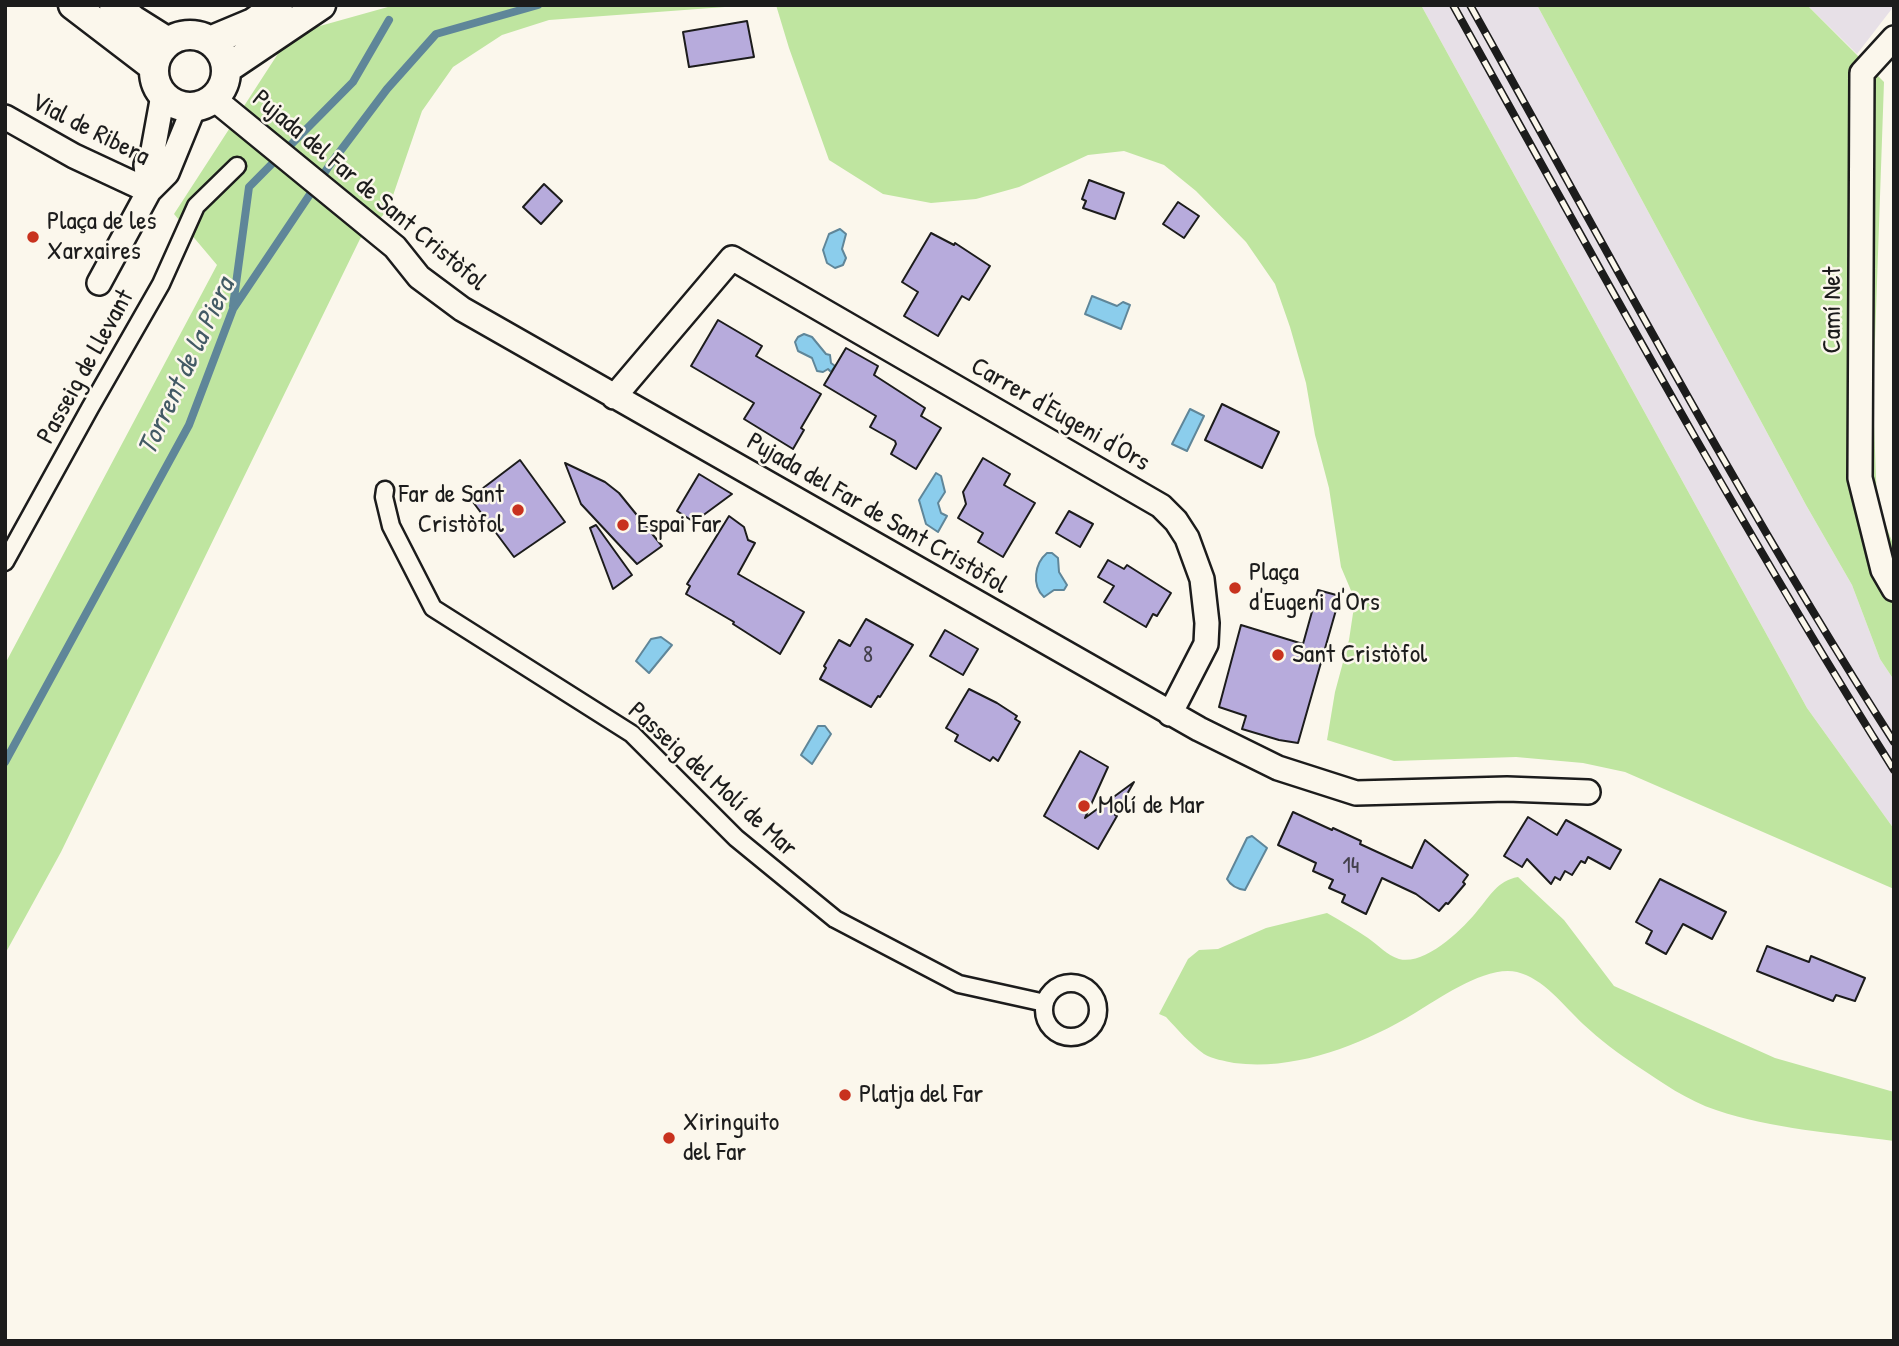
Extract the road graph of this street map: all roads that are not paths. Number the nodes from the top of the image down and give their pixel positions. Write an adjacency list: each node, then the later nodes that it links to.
1 (73, 5): 8 (street)
2 (114, 5): 7 (street)
3 (278, 5): 6 (street)
4 (321, 5): 9 (street)
5 (1894, 38): 19 (street, Camí Net)
6 (210, 41): 7 (street); 9 (street)
7 (168, 42): 8 (street)
8 (154, 67): 10 (street)
9 (226, 69): 11 (street)
10 (163, 95): 11 (street); 14 (street)
11 (204, 102): 14 (street); 16 (street, Pujada del Far de Sant Cristòfol)
12 (5, 117): 14 (street, Vial de Ribera)
13 (237, 166): 18 (street, Passeig de Llevant)
14 (149, 191): 15 (street)
15 (99, 283)
16 (614, 397): 20 (street, Pujada del Far de Sant Cristòfol); 20 (street, Carrer d'Eugeni d'Ors)
17 (385, 490): 22 (street, Passeig del Molí de Mar)
18 (5, 562)
19 (1894, 589)
20 (1170, 714): 21 (street, Pujada del Far de Sant Cristòfol)
21 (1588, 792)
22 (1045, 1003)

